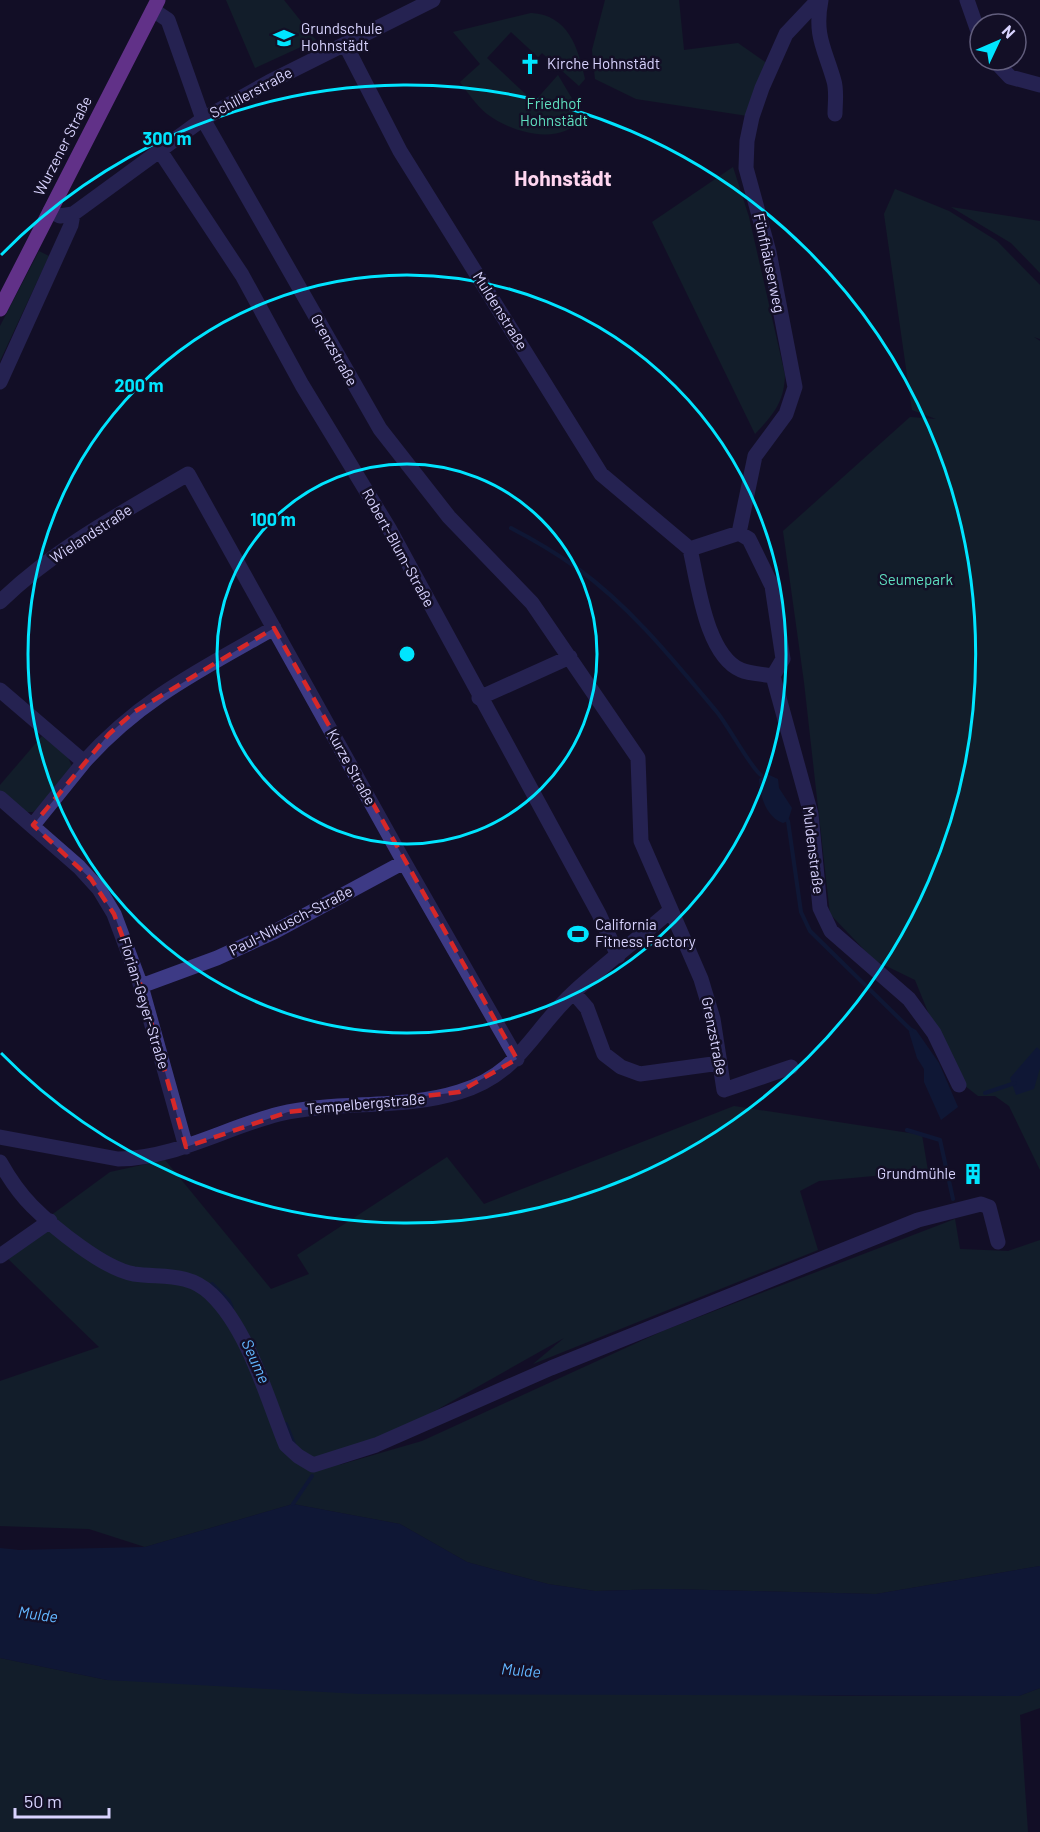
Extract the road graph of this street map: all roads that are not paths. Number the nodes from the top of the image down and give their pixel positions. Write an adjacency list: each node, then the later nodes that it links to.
1 (433, 0): 4 (street, Schillerstraße)
2 (819, 0): 7 (street, Fünfhäuserweg); 15 (street, Fünfhäuserweg)
3 (156, 5): 8 (street, Grenzstraße); 10 (main road, Wurzener Straße)
4 (345, 44): 8 (street, Schillerstraße); 16 (street, Muldenstraße)
5 (1007, 72): 6 (street)
6 (1040, 85)
7 (835, 114)
8 (203, 118): 9 (street, Schillerstraße); 19 (street, Grenzstraße)
9 (160, 151): 11 (street, Schillerstraße); 22 (street, Robert-Blum-Straße)
10 (50, 211): 11 (street); 12 (main road, Wurzener Straße)
11 (73, 214): 13 (street)
12 (0, 309)
13 (0, 382)
14 (188, 474): 17 (street, Wielandstraße); 18 (street, Kurze Straße)
15 (739, 533): 16 (street); 20 (street)
16 (690, 549): 20 (street)
17 (0, 602)
18 (274, 628): 23 (street); 26 (street, Kurze Straße)
19 (570, 657): 22 (street); 27 (street, Grenzstraße)
20 (773, 676): 34 (street, Muldenstraße)
21 (0, 690): 23 (street)
22 (479, 698): 28 (street, Robert-Blum-Straße)
23 (84, 762): 25 (street)
24 (0, 798): 25 (street, Florian-Geyer-Straße)
25 (33, 825): 29 (street, Florian-Geyer-Straße)
26 (404, 861): 29 (street, Paul-Nikusch-Straße); 31 (street, Kurze Straße)
27 (671, 910): 28 (street, Tempelbergstraße); 32 (street, Grenzstraße)
28 (618, 956): 30 (street, Tempelbergstraße)
29 (141, 986): 36 (street, Florian-Geyer-Straße)
30 (574, 993): 31 (street, Tempelbergstraße); 32 (street)
31 (517, 1059): 36 (street, Tempelbergstraße)
32 (720, 1063): 33 (street, Grenzstraße)
33 (791, 1067)
34 (959, 1085)
35 (0, 1137): 36 (street, Tempelbergstraße)
36 (186, 1148)
37 (0, 1162): 38 (street)
38 (50, 1221): 39 (street); 40 (street)
39 (998, 1242)
40 (0, 1256)

